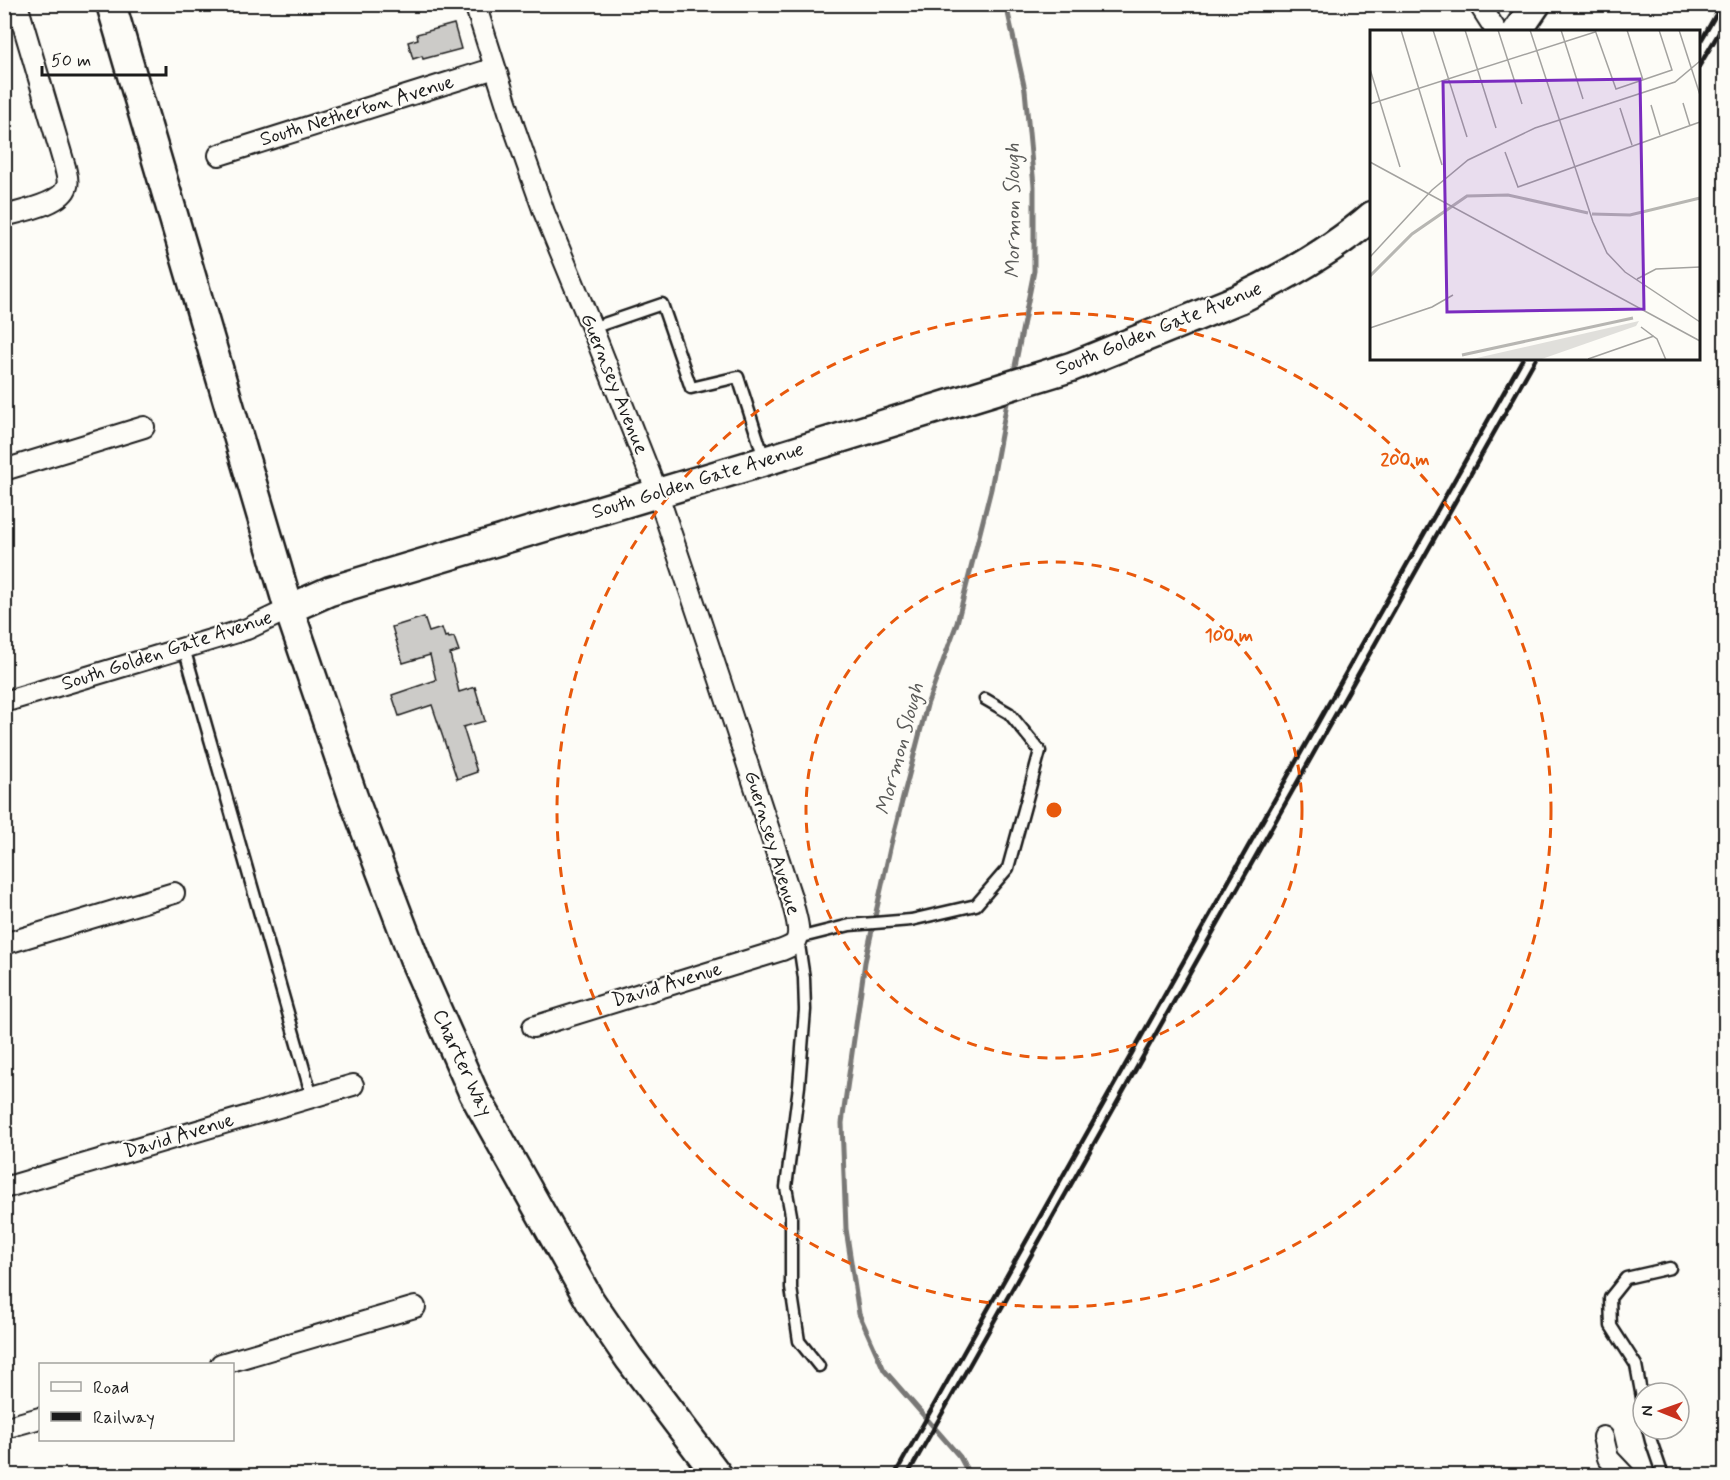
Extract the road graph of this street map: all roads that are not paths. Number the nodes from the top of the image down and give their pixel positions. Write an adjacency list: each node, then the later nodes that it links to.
1 (17, 4): 10 (street)
2 (111, 4): 17 (main road, Charter Way)
3 (475, 4): 8 (street, Guernsey Avenue)
4 (1479, 4): 6 (street)
5 (1536, 4): 7 (main road)
6 (1496, 30)
7 (1518, 30)
8 (495, 68): 9 (street, South Netherton Avenue); 12 (street, Guernsey Avenue)
9 (219, 155)
10 (4, 216)
11 (1370, 217): 14 (main road, South Golden Gate Avenue)
12 (592, 328): 14 (lane); 16 (street, Guernsey Avenue)
13 (144, 427): 15 (street)
14 (765, 461): 16 (main road, South Golden Gate Avenue)
15 (4, 470)
16 (657, 492): 17 (main road, South Golden Gate Avenue); 22 (street, Guernsey Avenue)
17 (289, 609): 18 (street, South Golden Gate Avenue); 37 (main road, Charter Way)
18 (184, 648): 20 (street, South Golden Gate Avenue); 26 (lane)
19 (985, 699): 22 (lane)
20 (4, 702)
21 (174, 893): 23 (street)
22 (798, 938): 24 (street, David Avenue); 31 (lane)
23 (4, 944)
24 (533, 1027)
25 (353, 1085): 26 (street, David Avenue)
26 (312, 1096): 27 (street, David Avenue)
27 (4, 1188)
28 (1670, 1268): 32 (lane)
29 (415, 1307): 30 (street)
30 (228, 1363)
31 (819, 1366)
32 (1639, 1381)
33 (39, 1418): 34 (street)
34 (4, 1428)
35 (1603, 1437): 38 (street)
36 (1651, 1441): 39 (lane)
37 (718, 1476)
38 (1625, 1476)
39 (1663, 1476)

